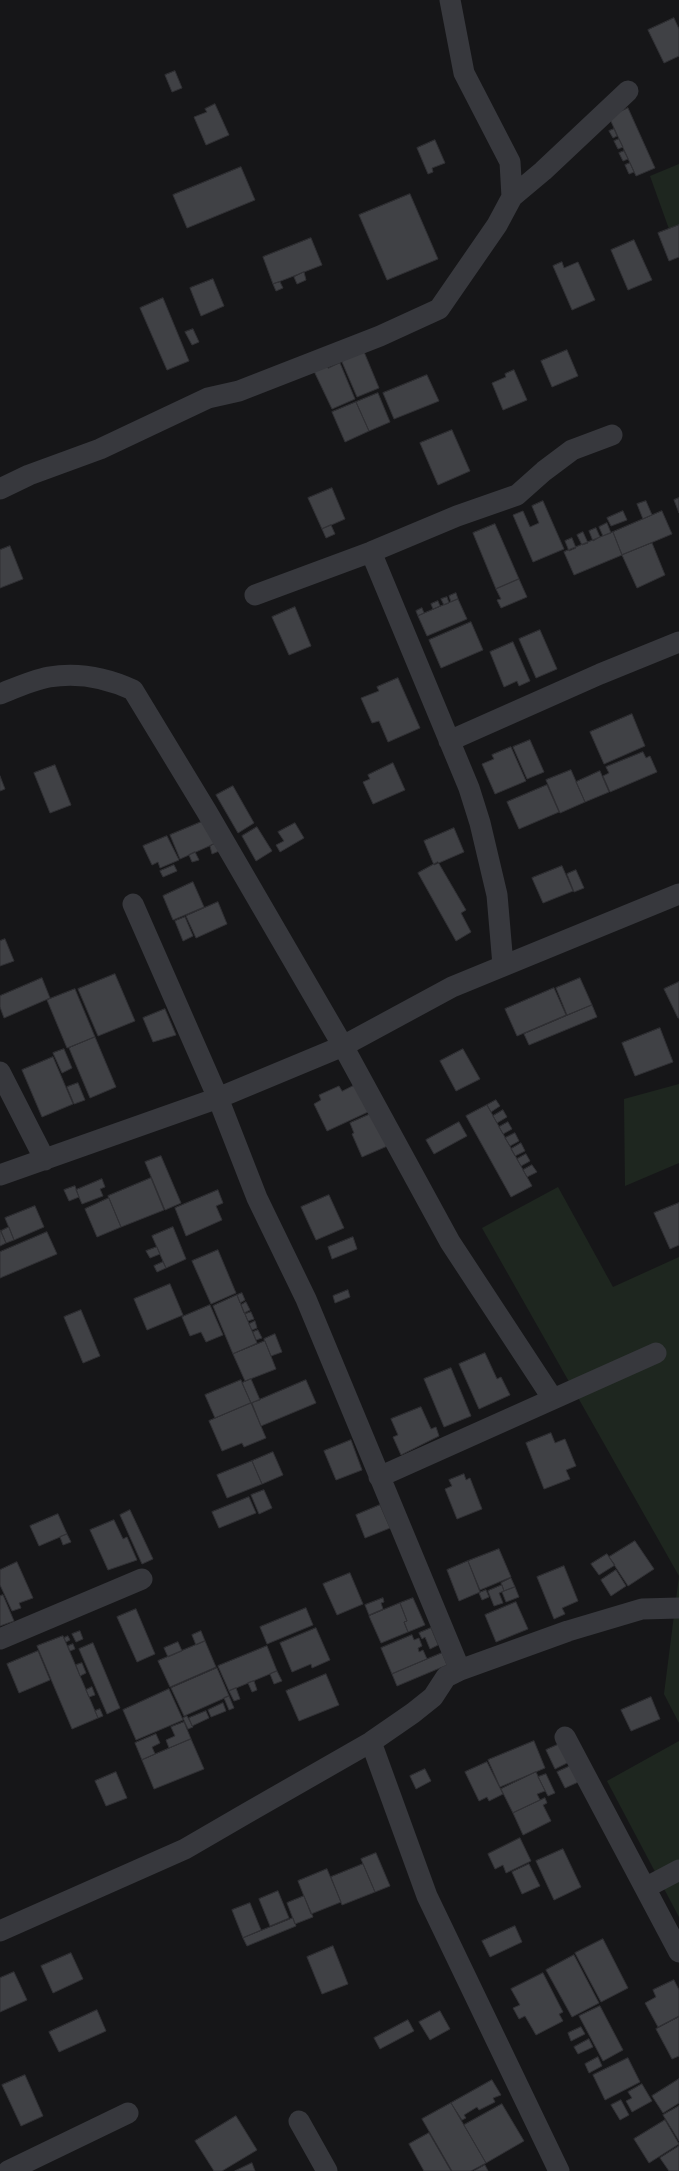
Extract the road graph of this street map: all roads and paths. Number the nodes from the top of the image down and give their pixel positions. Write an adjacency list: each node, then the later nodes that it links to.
1 (450, 0): 3 (street)
2 (628, 91): 3 (street)
3 (512, 197): 5 (street)
4 (612, 435): 6 (street)
5 (0, 489)
6 (371, 552): 7 (street); 10 (street)
7 (255, 595)
8 (679, 642): 10 (street)
9 (0, 694): 14 (street)
10 (450, 742): 13 (street)
11 (679, 894): 13 (street)
12 (133, 904): 16 (street)
13 (503, 965): 14 (street)
14 (343, 1046): 16 (street); 20 (street)
15 (0, 1072): 17 (street)
16 (218, 1098): 17 (street); 21 (street)
17 (45, 1160): 18 (street)
18 (0, 1175)
19 (656, 1353): 20 (street)
20 (553, 1399): 21 (street)
21 (379, 1477): 25 (street)
22 (142, 1579): 24 (street)
23 (679, 1608): 25 (street)
24 (0, 1639)
25 (460, 1670): 27 (street)
26 (565, 1737): 29 (street)
27 (371, 1742): 30 (street); 36 (street)
28 (679, 1870): 29 (street)
29 (645, 1888): 31 (street)
30 (0, 1931)
31 (679, 1952)
32 (128, 2113): 34 (street)
33 (299, 2121): 35 (street)
34 (8, 2171)
35 (327, 2171)
36 (559, 2171)

